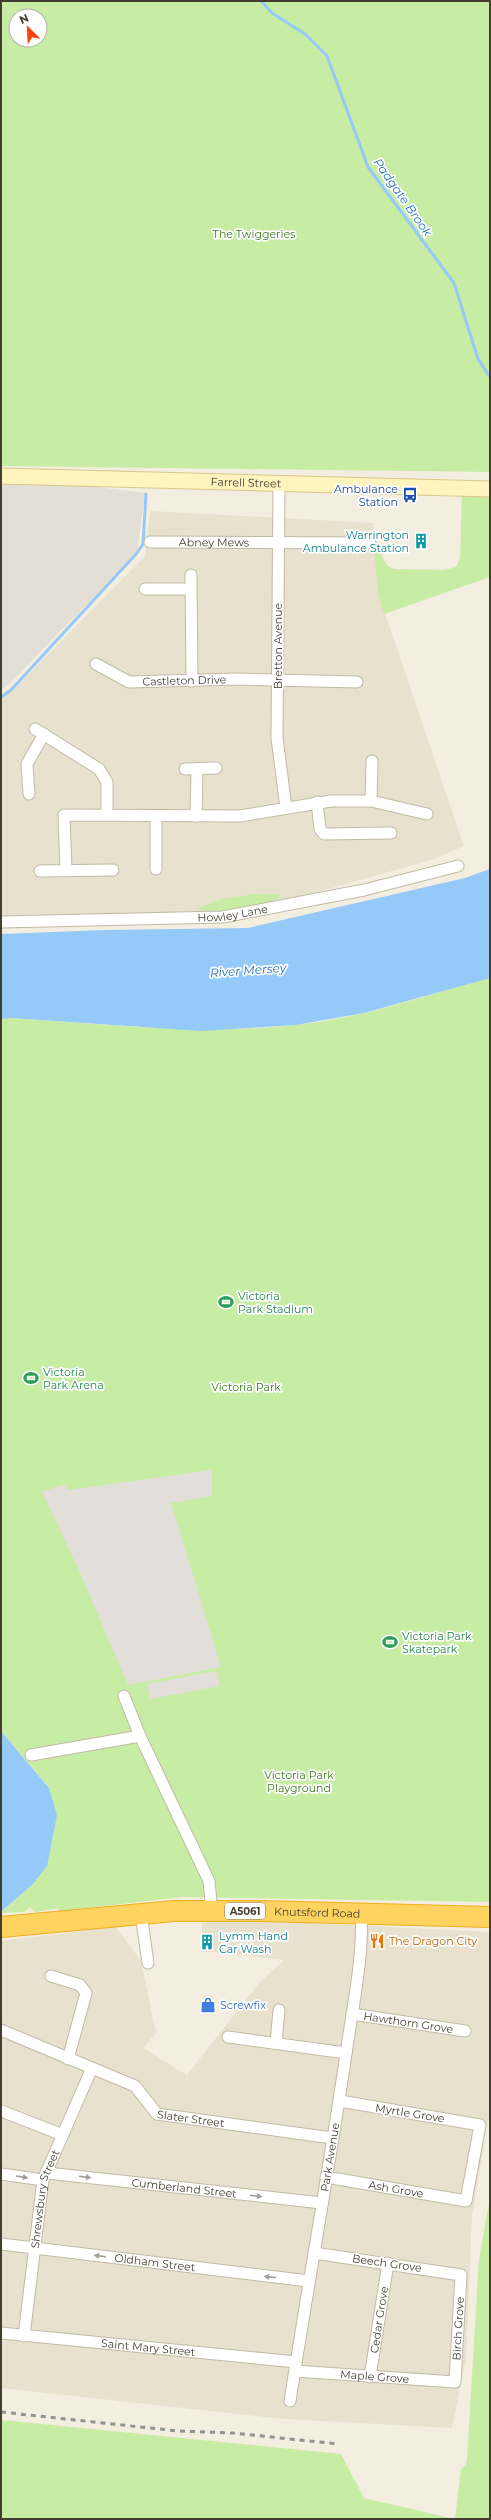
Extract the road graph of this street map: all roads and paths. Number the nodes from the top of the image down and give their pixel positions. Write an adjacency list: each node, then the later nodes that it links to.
1 (1, 476): 2 (street, Farrell Street)
2 (279, 483): 3 (street, Farrell Street); 5 (street, Bretton Avenue)
3 (490, 489)
4 (150, 542): 5 (street, Abney Mews)
5 (278, 543): 6 (street, Abney Mews); 11 (street, Bretton Avenue)
6 (370, 543)
7 (191, 575): 9 (street)
8 (145, 589): 9 (street)
9 (191, 589): 12 (street)
10 (96, 664): 12 (street, Castleton Drive)
11 (278, 680): 12 (street, Castleton Drive); 13 (street, Castleton Drive); 21 (street, Bretton Avenue)
12 (192, 681)
13 (357, 682)
14 (372, 760): 19 (street)
15 (216, 768): 17 (street)
16 (185, 769): 17 (street)
17 (197, 769): 25 (street)
18 (29, 794): 23 (street)
19 (372, 801): 20 (street); 22 (street)
20 (317, 802): 21 (street); 26 (street)
21 (286, 808): 25 (street)
22 (427, 814)
23 (107, 816): 24 (street); 29 (street)
24 (156, 816): 25 (street); 28 (street)
25 (196, 816)
26 (391, 833)
27 (458, 866): 32 (street, Howley Lane)
28 (156, 868)
29 (66, 870): 30 (street); 31 (street)
30 (113, 870)
31 (40, 871)
32 (1, 922)
33 (124, 1696): 34 (street)
34 (140, 1736): 35 (street); 36 (street)
35 (31, 1755)
36 (212, 1911): 37 (highway, Knutsford Road / A5061); 38 (highway, Knutsford Road / A5061)
37 (361, 1912): 39 (highway, Knutsford Road / A5061); 44 (street, Park Avenue)
38 (141, 1914): 40 (highway, Knutsford Road / A5061); 41 (street)
39 (490, 1917)
40 (1, 1927)
41 (148, 1963)
42 (51, 1976): 50 (street)
43 (279, 2010): 48 (street)
44 (352, 2014): 46 (street, Hawthorn Grove); 49 (street, Park Avenue)
45 (1, 2030): 50 (street, Slater Street)
46 (465, 2031)
47 (228, 2037): 48 (street)
48 (276, 2043): 49 (street)
49 (346, 2053): 52 (street, Park Avenue)
50 (68, 2059): 51 (street, Slater Street)
51 (92, 2068): 54 (street, Shrewsbury Street); 55 (street, Slater Street)
52 (340, 2101): 55 (street, Park Avenue); 59 (street, Myrtle Grove)
53 (1, 2111): 54 (street)
54 (63, 2135): 57 (street, Shrewsbury Street)
55 (332, 2138): 58 (street, Park Avenue)
56 (1, 2174): 57 (street, Cumberland Street, one-way to 57)
57 (45, 2177): 60 (street, Cumberland Street, one-way to 60); 62 (street, Shrewsbury Street)
58 (326, 2177): 59 (street, Ash Grove); 60 (street, Park Avenue)
59 (466, 2201)
60 (322, 2203): 63 (street, Park Avenue)
61 (1, 2244): 62 (street, Oldham Street)
62 (35, 2248): 66 (street, Oldham Street, one-way to 62); 68 (street, Shrewsbury Street)
63 (314, 2253): 64 (street, Beech Grove); 66 (street, Park Avenue)
64 (388, 2263): 65 (street, Beech Grove); 70 (street, Cedar Grove)
65 (461, 2275): 71 (street, Birch Grove)
66 (309, 2281): 69 (street, Park Avenue)
67 (1, 2333): 68 (street, Saint Mary Street)
68 (24, 2336): 69 (street, Saint Mary Street)
69 (295, 2367): 70 (street, Maple Grove); 72 (street, Park Avenue)
70 (370, 2377): 71 (street, Maple Grove)
71 (454, 2382)
72 (290, 2401)

